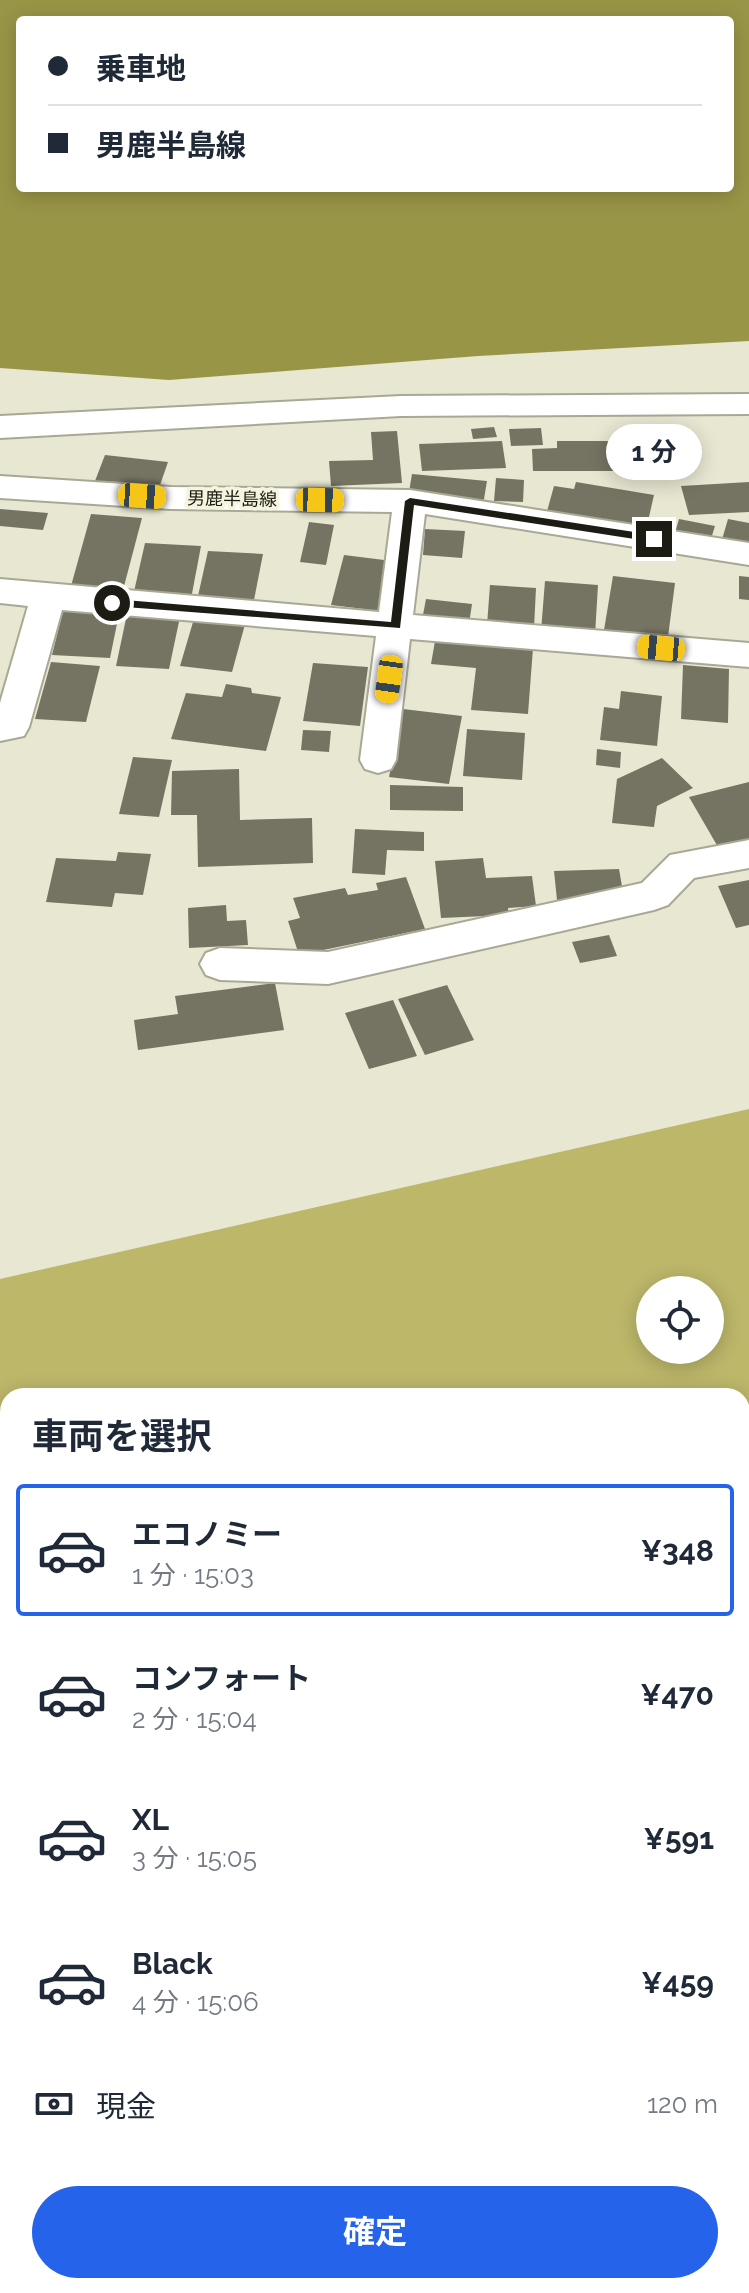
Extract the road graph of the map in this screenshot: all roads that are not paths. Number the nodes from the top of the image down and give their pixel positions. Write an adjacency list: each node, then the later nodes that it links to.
1 (749, 404): 2 (main road)
2 (0, 427)
3 (0, 487): 4 (street, 男鹿半島線)
4 (410, 501): 5 (street, 男鹿半島線); 8 (street)
5 (749, 554)
6 (0, 591): 7 (street)
7 (48, 597): 8 (street); 10 (street)
8 (396, 626): 9 (street); 11 (street)
9 (749, 655)
10 (0, 728)
11 (378, 760)
12 (749, 854): 13 (street)
13 (220, 964)

